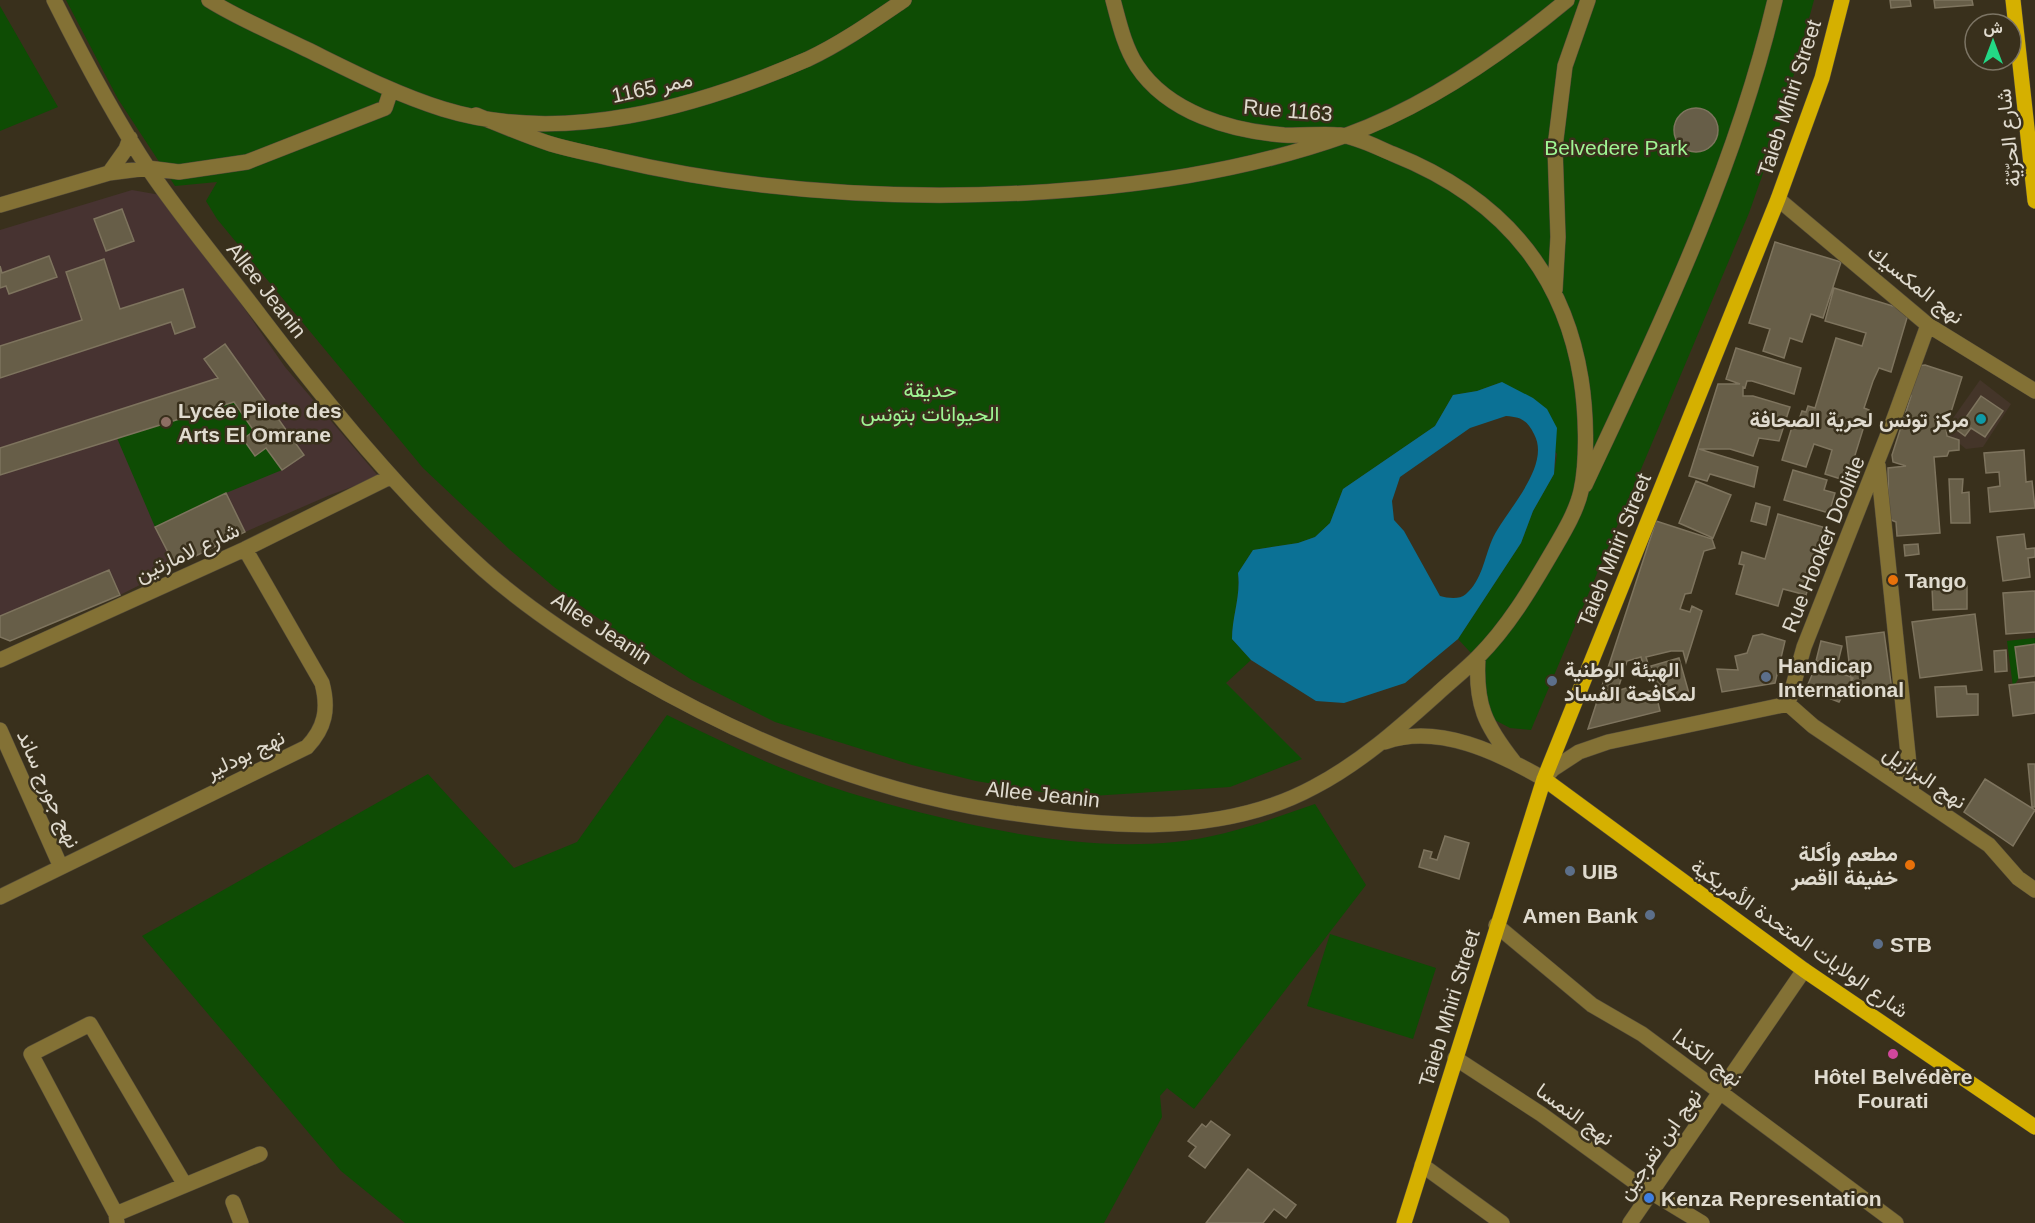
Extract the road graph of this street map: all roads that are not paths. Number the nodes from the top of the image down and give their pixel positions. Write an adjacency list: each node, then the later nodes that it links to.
1 (54, 0): 13 (street, Allee Jeanin)
2 (209, 0): 10 (street, ممر 1165)
3 (904, 0): 11 (street, ممر 1165)
4 (1113, 0): 12 (street, Rue 1163)
5 (1567, 0): 12 (street)
6 (1588, 0): 19 (street)
7 (1775, 0): 24 (street, Allee Jeanin)
8 (1842, 0): 16 (main road, Taieb Mhiri Street)
9 (2013, 0): 17 (main road, شارع الحرّيّة)
10 (391, 90): 11 (street, ممر 1165); 14 (street)
11 (476, 116): 12 (street)
12 (1347, 135): 19 (street)
13 (130, 138): 14 (street, Allee Jeanin); 15 (street)
14 (148, 168): 15 (street); 23 (street, Allee Jeanin)
15 (108, 173): 18 (street)
16 (1779, 199): 20 (street, نهج المكسيك); 32 (main road, Taieb Mhiri Street)
17 (2035, 201)
18 (0, 205)
19 (1555, 290): 24 (street)
20 (1928, 325): 21 (street, نهج المكسيك); 22 (street, Rue Hooker Doolitle)
21 (2035, 391)
22 (1878, 462): 28 (street, Rue Hooker Doolitle); 33 (street)
23 (390, 477): 25 (street, شارع لامارتين); 30 (street, Allee Jeanin)
24 (1581, 492): 26 (street, Allee Jeanin)
25 (245, 549): 27 (street, شارع لامارتين); 34 (street, نهج بودلير)
26 (1478, 657): 30 (street, Allee Jeanin); 31 (street)
27 (0, 660)
28 (1788, 704): 32 (street); 33 (street, نهج البرازيل)
29 (0, 730): 34 (street, نهج جورج ساند)
30 (1383, 742): 31 (street)
31 (1514, 762): 32 (street)
32 (1544, 779): 37 (main road, Taieb Mhiri Street); 38 (main road, شارع الولايات المتحدة الأمريكية)
33 (1912, 794): 35 (street, نهج البرازيل)
34 (60, 866): 36 (street, نهج بودلير)
35 (2035, 890)
36 (0, 897)
37 (1496, 925): 39 (main road, Taieb Mhiri Street); 40 (street, نهج الكندا)
38 (1804, 970): 40 (street, نهج ابن تفرجين); 41 (main road, شارع الولايات المتحدة الأمريكية)
39 (1455, 1058): 43 (main road, Taieb Mhiri Street); 45 (street, نهج النمسا)
40 (1720, 1092): 45 (street, نهج ابن تفرجين); 53 (street, نهج الكندا)
41 (2035, 1127)
42 (260, 1154): 44 (street)
43 (1422, 1165): 49 (main road, Taieb Mhiri Street); 50 (street)
44 (185, 1185): 47 (street); 47 (street)
45 (1651, 1191): 51 (street, نهج ابن تفرجين); 52 (street, نهج النمسا)
46 (233, 1202): 48 (street)
47 (117, 1218)
48 (241, 1223)
49 (1404, 1223)
50 (1502, 1223)
51 (1630, 1223)
52 (1702, 1223)
53 (1896, 1223)

